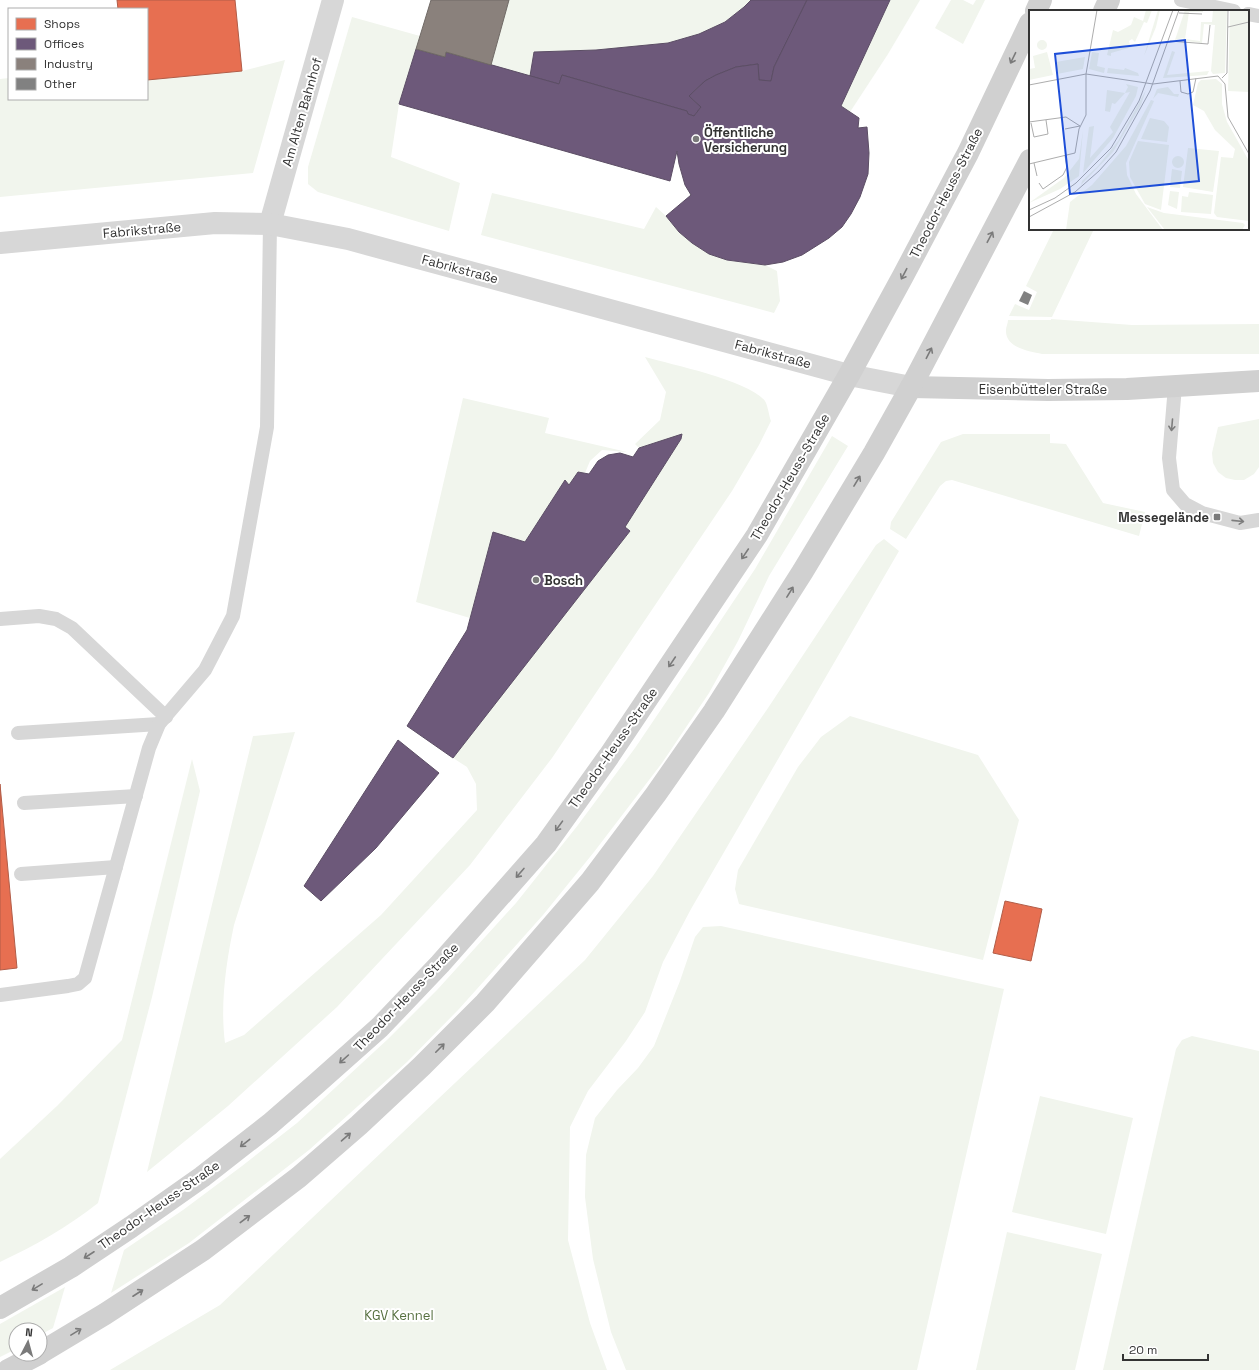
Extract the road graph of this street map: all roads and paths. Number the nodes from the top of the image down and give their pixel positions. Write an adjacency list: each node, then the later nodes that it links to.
1 (333, 0): 12 (street, Am Alten Bahnhof)
2 (1041, 0): 5 (main road)
3 (1109, 0): 6 (main road)
4 (1181, 0): 7 (lane)
5 (1036, 10)
6 (1104, 10)
7 (1229, 10)
8 (1249, 14): 9 (lane)
9 (1259, 16)
10 (1029, 25): 14 (main road, Theodor-Heuss-Straße, one-way to 14)
11 (1029, 162): 17 (main road, one-way to 11)
12 (270, 224): 13 (street, Fabrikstraße); 14 (street, Fabrikstraße); 20 (lane)
13 (0, 243)
14 (850, 375): 17 (street, Fabrikstraße); 27 (main road, Theodor-Heuss-Straße, one-way to 27)
15 (1259, 381): 16 (main road, Eisenbütteler Straße)
16 (1175, 386): 17 (main road, Eisenbütteler Straße); 18 (lane, one-way to 18)
17 (911, 387): 28 (main road, one-way to 17)
18 (1259, 520)
19 (0, 619): 20 (lane)
20 (162, 720): 21 (lane); 22 (lane)
21 (18, 732)
22 (136, 796): 23 (lane); 24 (lane)
23 (24, 803)
24 (116, 867): 25 (lane); 26 (lane)
25 (21, 874)
26 (0, 995)
27 (0, 1308)
28 (48, 1348)
29 (23, 1362): 30 (main road)
30 (8, 1370)

